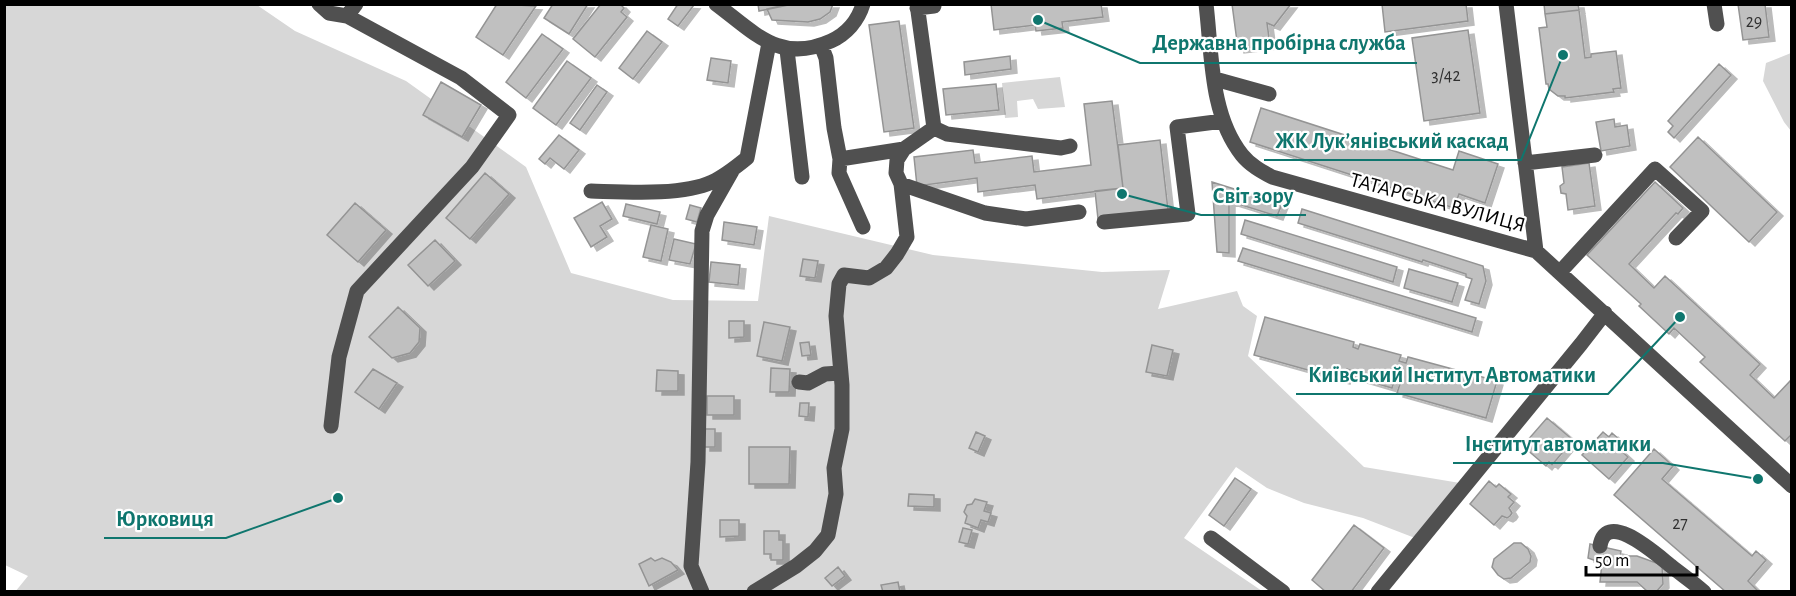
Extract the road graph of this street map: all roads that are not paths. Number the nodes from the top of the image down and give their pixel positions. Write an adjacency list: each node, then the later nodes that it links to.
1 (319, 4): 9 (street)
2 (863, 4): 12 (street)
3 (1206, 4): 14 (street, ТАТАРСЬКА ВУЛИЦЯ)
4 (1506, 4): 22 (street)
5 (1714, 4): 10 (street)
6 (917, 6): 7 (street); 17 (street)
7 (934, 6)
8 (726, 7): 11 (street)
9 (351, 10): 36 (street)
10 (1717, 24)
11 (769, 43): 13 (street); 23 (street)
12 (822, 45): 13 (street); 21 (street)
13 (788, 50): 24 (street)
14 (1215, 79): 15 (street); 16 (street, ТАТАРСЬКА ВУЛИЦЯ)
15 (1269, 94)
16 (1223, 121): 28 (street); 31 (street, ТАТАРСЬКА ВУЛИЦЯ)
17 (934, 128): 18 (street); 19 (street)
18 (1070, 146)
19 (904, 149): 21 (street); 25 (street)
20 (1595, 154): 22 (street)
21 (840, 159): 29 (street)
22 (1525, 163): 31 (street)
23 (732, 171): 26 (street); 40 (street)
24 (802, 177)
25 (901, 184): 27 (street); 34 (street)
26 (591, 191)
27 (1078, 212)
28 (1104, 222)
29 (863, 227)
30 (1676, 238): 32 (street)
31 (1536, 251): 32 (street)
32 (1561, 271): 33 (street)
33 (1605, 313): 37 (street); 43 (street)
34 (840, 373): 35 (street); 41 (street)
35 (799, 382)
36 (331, 426)
37 (1791, 486)
38 (1211, 538): 42 (street)
39 (1600, 546): 44 (street)
40 (702, 591)
41 (754, 591)
42 (1283, 591)
43 (1378, 591)
44 (1704, 591)

